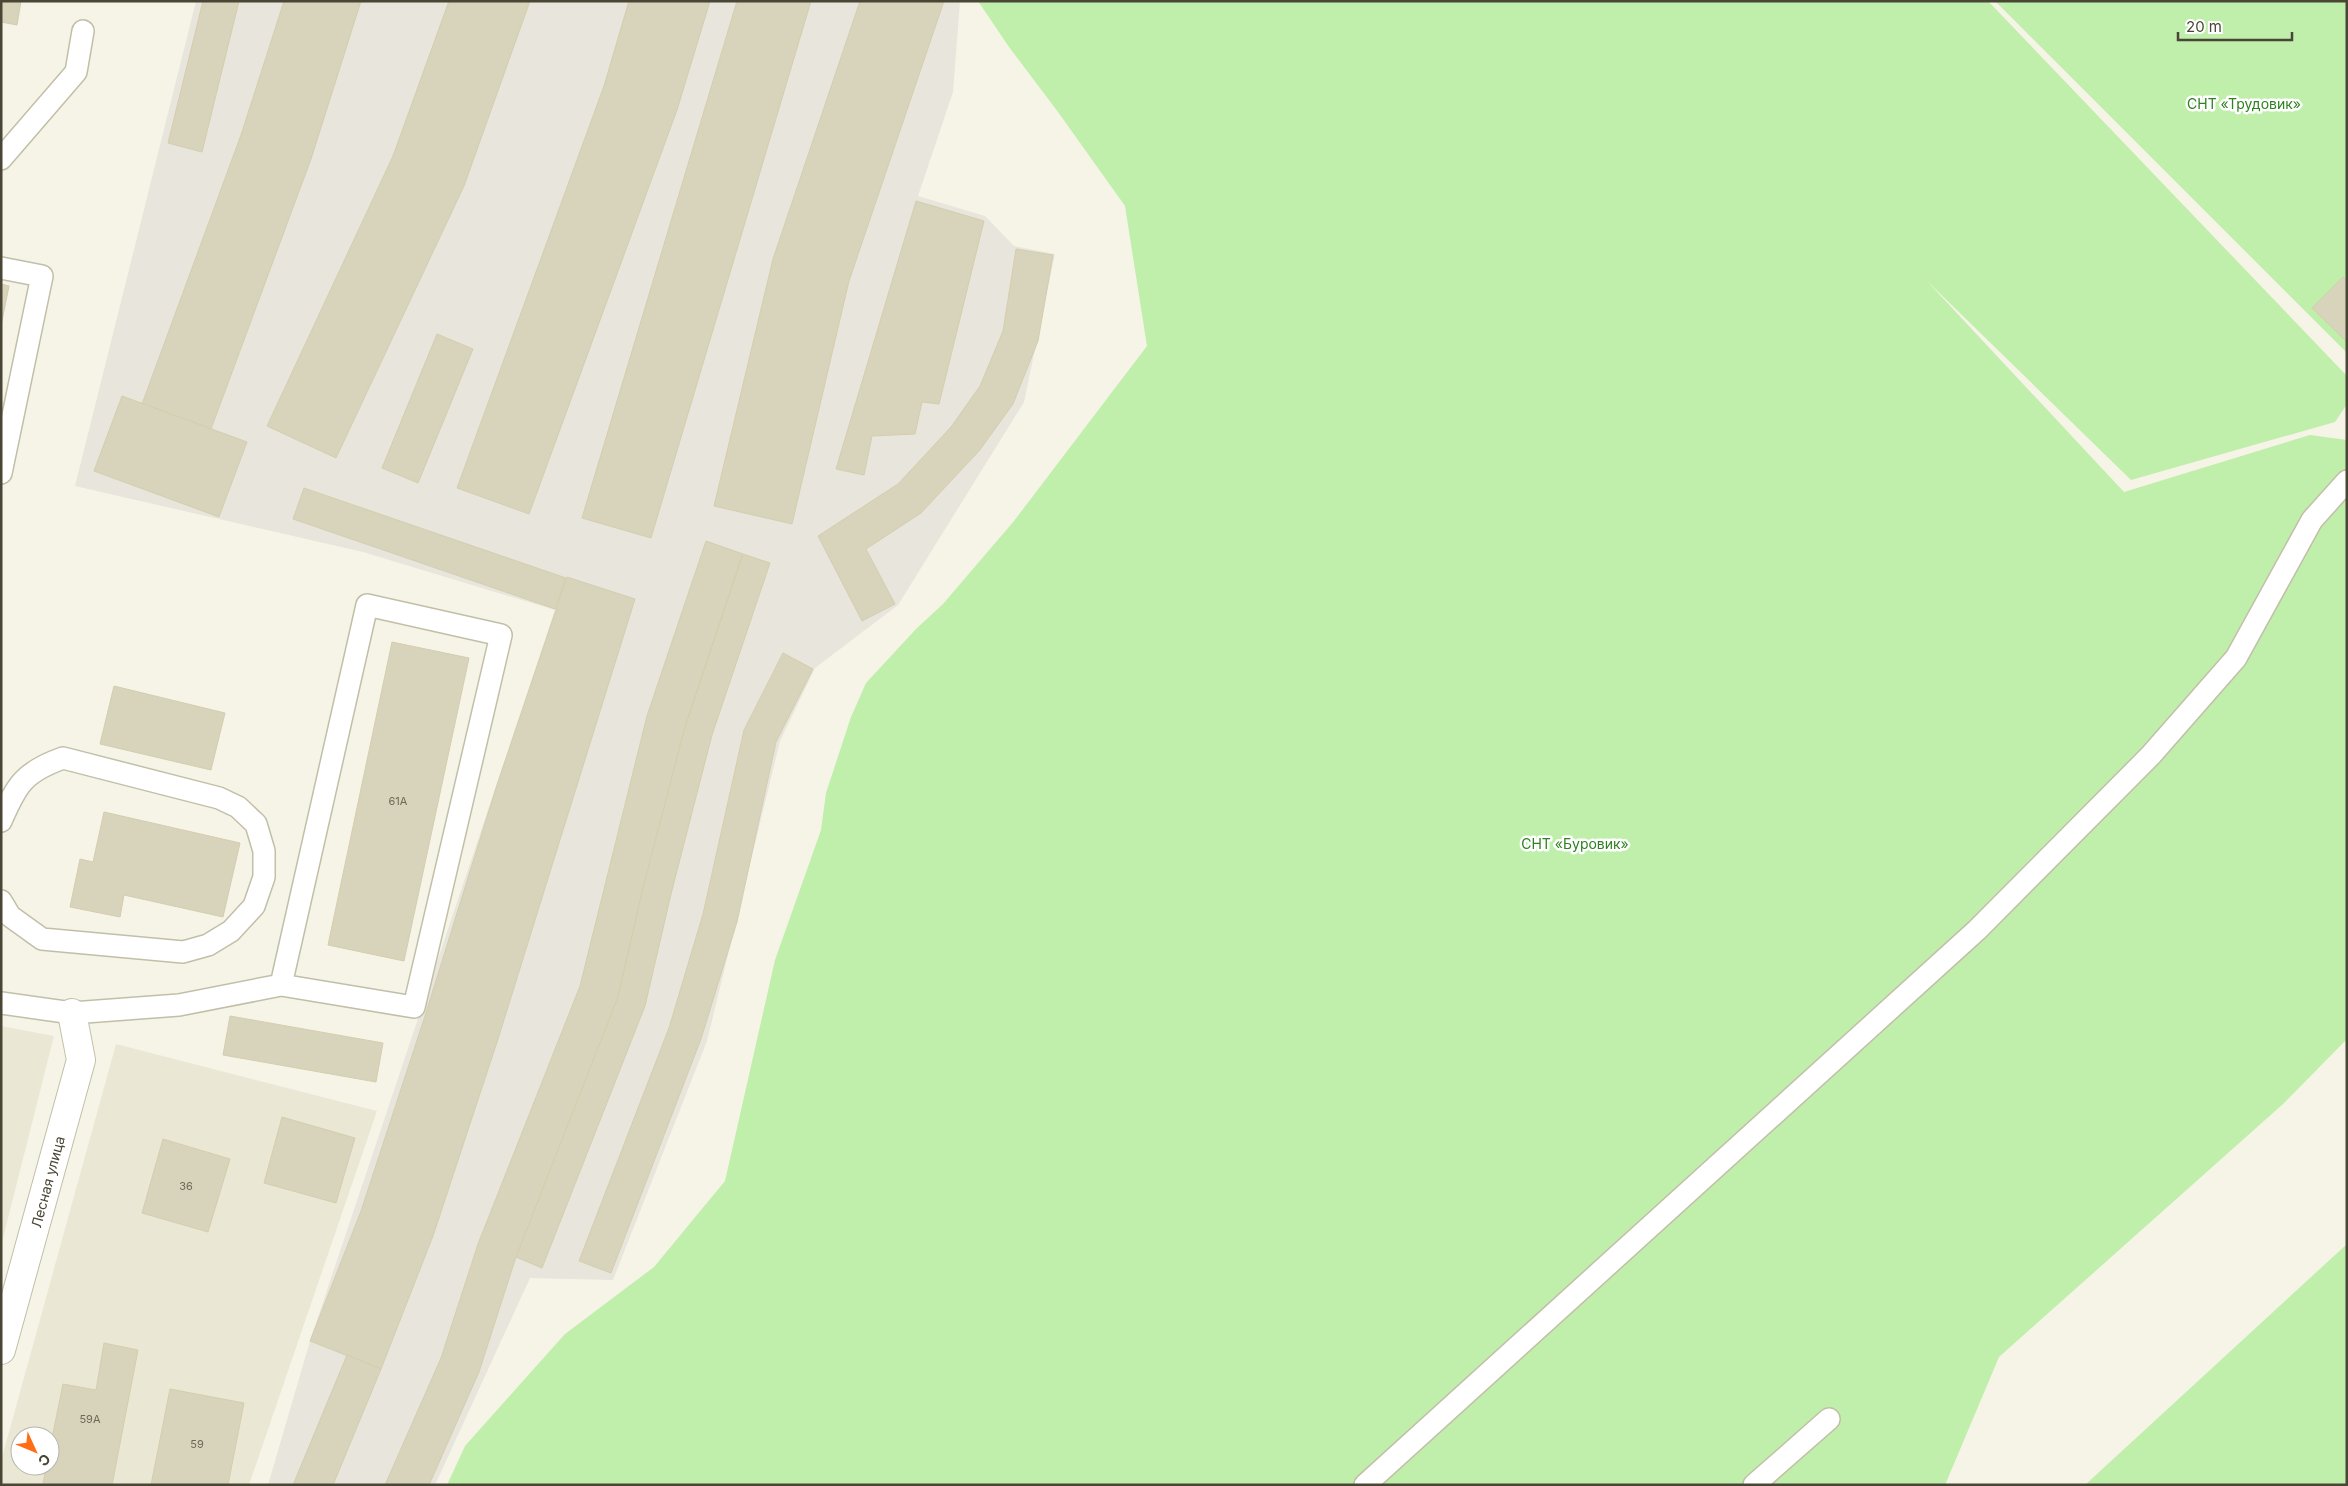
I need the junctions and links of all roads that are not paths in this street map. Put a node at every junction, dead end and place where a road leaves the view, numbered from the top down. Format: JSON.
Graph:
{"nodes":[{"id":1,"x":83,"y":31,"type":"dead end"},
{"id":2,"x":1,"y":159,"type":"edge"},
{"id":3,"x":1,"y":268,"type":"edge"},
{"id":4,"x":1,"y":473,"type":"edge"},
{"id":5,"x":2347,"y":481,"type":"edge"},
{"id":6,"x":1,"y":821,"type":"edge"},
{"id":7,"x":1,"y":901,"type":"edge"},
{"id":8,"x":281,"y":985,"type":"junction"},
{"id":9,"x":1,"y":1003,"type":"edge"},
{"id":10,"x":72,"y":1013,"type":"junction"},
{"id":11,"x":1,"y":1350,"type":"edge"},
{"id":12,"x":1829,"y":1419,"type":"dead end"},
{"id":13,"x":1365,"y":1485,"type":"edge"},
{"id":14,"x":1754,"y":1485,"type":"edge"}],
"edges":[{"from":1,"to":2,"type":"lane"},
{"from":3,"to":4,"type":"lane"},
{"from":5,"to":13,"type":"lane"},
{"from":6,"to":7,"type":"lane"},
{"from":8,"to":8,"type":"lane"},
{"from":8,"to":10,"type":"lane"},
{"from":9,"to":10,"type":"lane"},
{"from":10,"to":11,"type":"street","name":"Лесная улица"},
{"from":12,"to":14,"type":"lane"}]}
